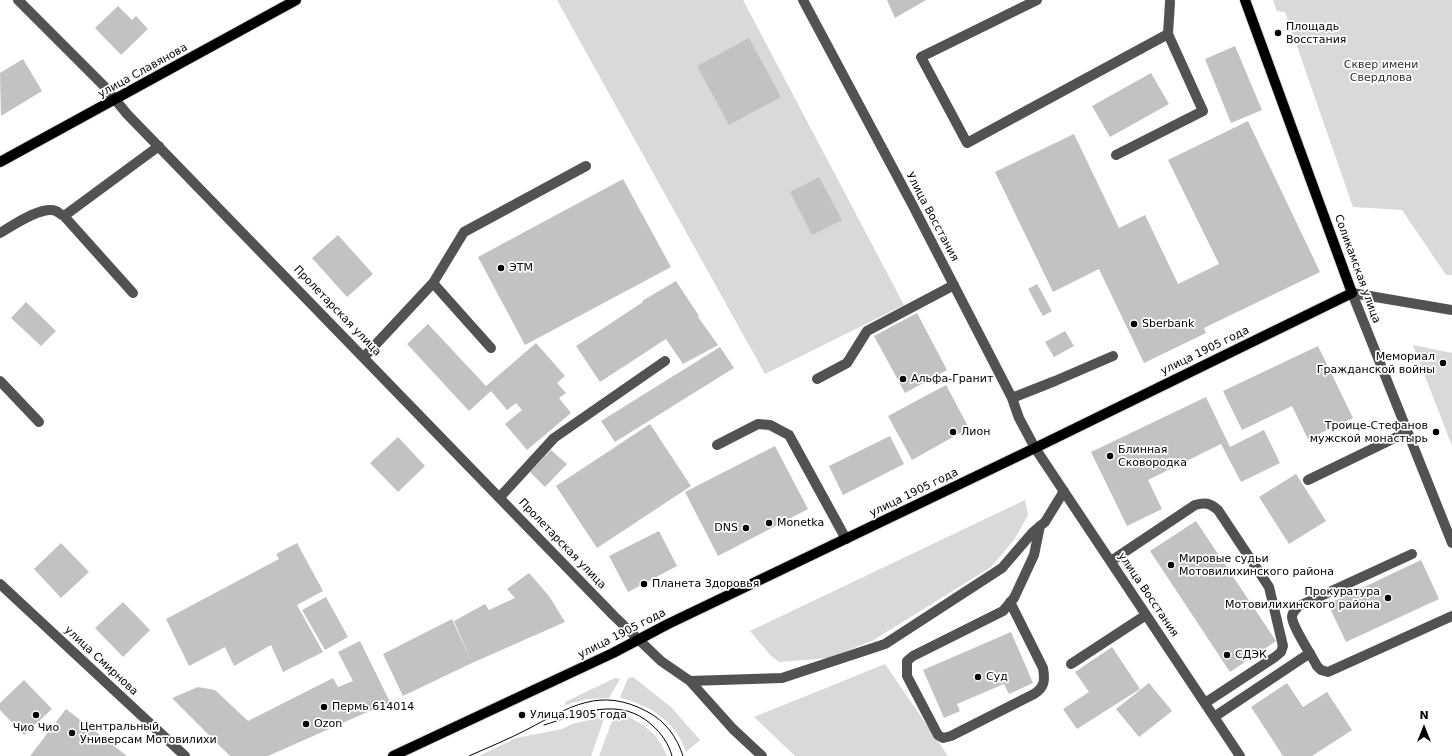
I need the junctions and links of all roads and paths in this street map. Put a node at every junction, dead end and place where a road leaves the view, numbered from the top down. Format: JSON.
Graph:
{"nodes":[{"id":1,"x":18,"y":0,"type":"edge"},
{"id":2,"x":296,"y":0,"type":"edge"},
{"id":3,"x":803,"y":0,"type":"edge"},
{"id":4,"x":1037,"y":0,"type":"edge"},
{"id":5,"x":1245,"y":0,"type":"edge"},
{"id":6,"x":1171,"y":1,"type":"edge"},
{"id":7,"x":1168,"y":34,"type":"junction"},
{"id":8,"x":115,"y":101,"type":"junction"},
{"id":9,"x":159,"y":146,"type":"junction"},
{"id":10,"x":1116,"y":155,"type":"dead end"},
{"id":11,"x":0,"y":162,"type":"edge"},
{"id":12,"x":586,"y":166,"type":"dead end"},
{"id":13,"x":64,"y":216,"type":"junction"},
{"id":14,"x":0,"y":233,"type":"edge"},
{"id":15,"x":432,"y":283,"type":"junction"},
{"id":16,"x":954,"y":285,"type":"junction"},
{"id":17,"x":133,"y":293,"type":"dead end"},
{"id":18,"x":1352,"y":293,"type":"junction"},
{"id":19,"x":1452,"y":310,"type":"edge"},
{"id":20,"x":491,"y":348,"type":"dead end"},
{"id":21,"x":1113,"y":356,"type":"dead end"},
{"id":22,"x":364,"y":357,"type":"junction"},
{"id":23,"x":665,"y":361,"type":"dead end"},
{"id":24,"x":817,"y":379,"type":"dead end"},
{"id":25,"x":0,"y":381,"type":"edge"},
{"id":26,"x":1012,"y":398,"type":"junction"},
{"id":27,"x":39,"y":422,"type":"dead end"},
{"id":28,"x":1407,"y":432,"type":"junction"},
{"id":29,"x":717,"y":445,"type":"dead end"},
{"id":30,"x":1035,"y":448,"type":"junction"},
{"id":31,"x":1308,"y":480,"type":"dead end"},
{"id":32,"x":1064,"y":491,"type":"junction"},
{"id":33,"x":500,"y":497,"type":"junction"},
{"id":34,"x":1040,"y":526,"type":"junction"},
{"id":35,"x":846,"y":538,"type":"junction"},
{"id":36,"x":1452,"y":543,"type":"edge"},
{"id":37,"x":1412,"y":554,"type":"dead end"},
{"id":38,"x":1111,"y":561,"type":"junction"},
{"id":39,"x":0,"y":584,"type":"edge"},
{"id":40,"x":1010,"y":602,"type":"junction"},
{"id":41,"x":1146,"y":615,"type":"junction"},
{"id":42,"x":1452,"y":616,"type":"edge"},
{"id":43,"x":639,"y":639,"type":"junction"},
{"id":44,"x":1310,"y":653,"type":"junction"},
{"id":45,"x":1071,"y":664,"type":"dead end"},
{"id":46,"x":690,"y":681,"type":"junction"},
{"id":47,"x":1205,"y":703,"type":"junction"},
{"id":48,"x":1214,"y":717,"type":"junction"},
{"id":49,"x":185,"y":756,"type":"edge"},
{"id":50,"x":394,"y":756,"type":"edge"},
{"id":51,"x":762,"y":756,"type":"edge"},
{"id":52,"x":1240,"y":756,"type":"edge"}],
"edges":[{"from":1,"to":8,"type":"street","name":"Пролетарская улица"},
{"from":2,"to":8,"type":"main road","name":"улица Славянова"},
{"from":3,"to":16,"type":"street","name":"Улица Восстания"},
{"from":4,"to":7,"type":"street"},
{"from":5,"to":18,"type":"main road","name":"Соликамская улица"},
{"from":6,"to":7,"type":"street"},
{"from":7,"to":10,"type":"street"},
{"from":8,"to":9,"type":"street","name":"Пролетарская улица"},
{"from":8,"to":11,"type":"main road","name":"улица Славянова"},
{"from":9,"to":13,"type":"street"},
{"from":9,"to":22,"type":"street","name":"Пролетарская улица"},
{"from":12,"to":15,"type":"street"},
{"from":13,"to":14,"type":"street"},
{"from":13,"to":17,"type":"street"},
{"from":15,"to":20,"type":"street"},
{"from":15,"to":22,"type":"street"},
{"from":16,"to":24,"type":"street"},
{"from":16,"to":26,"type":"street","name":"Улица Восстания"},
{"from":18,"to":19,"type":"street"},
{"from":18,"to":28,"type":"street","name":"Соликамская улица"},
{"from":18,"to":30,"type":"main road","name":"улица 1905 года"},
{"from":21,"to":26,"type":"street"},
{"from":22,"to":33,"type":"street","name":"Пролетарская улица"},
{"from":23,"to":33,"type":"street"},
{"from":25,"to":27,"type":"street"},
{"from":26,"to":30,"type":"street","name":"Улица Восстания"},
{"from":28,"to":31,"type":"street"},
{"from":28,"to":36,"type":"street","name":"Соликамская улица"},
{"from":29,"to":35,"type":"street"},
{"from":30,"to":32,"type":"street","name":"улица Восстания"},
{"from":30,"to":35,"type":"main road","name":"улица 1905 года"},
{"from":32,"to":34,"type":"street"},
{"from":32,"to":38,"type":"street","name":"улица Восстания"},
{"from":33,"to":43,"type":"street","name":"Пролетарская улица"},
{"from":34,"to":40,"type":"street"},
{"from":34,"to":46,"type":"street"},
{"from":35,"to":43,"type":"main road","name":"улица 1905 года"},
{"from":37,"to":44,"type":"street"},
{"from":38,"to":41,"type":"street","name":"улица Восстания"},
{"from":38,"to":47,"type":"street"},
{"from":39,"to":49,"type":"street","name":"улица Смирнова"},
{"from":40,"to":40,"type":"street"},
{"from":41,"to":45,"type":"street"},
{"from":41,"to":47,"type":"street","name":"улица Восстания"},
{"from":42,"to":44,"type":"street"},
{"from":43,"to":46,"type":"street","name":"Пролетарская улица"},
{"from":43,"to":50,"type":"main road","name":"улица 1905 года"},
{"from":44,"to":48,"type":"street"},
{"from":46,"to":51,"type":"street","name":"Пролетарская улица"},
{"from":47,"to":48,"type":"street","name":"улица Восстания"},
{"from":48,"to":52,"type":"street","name":"улица Восстания"}]}
